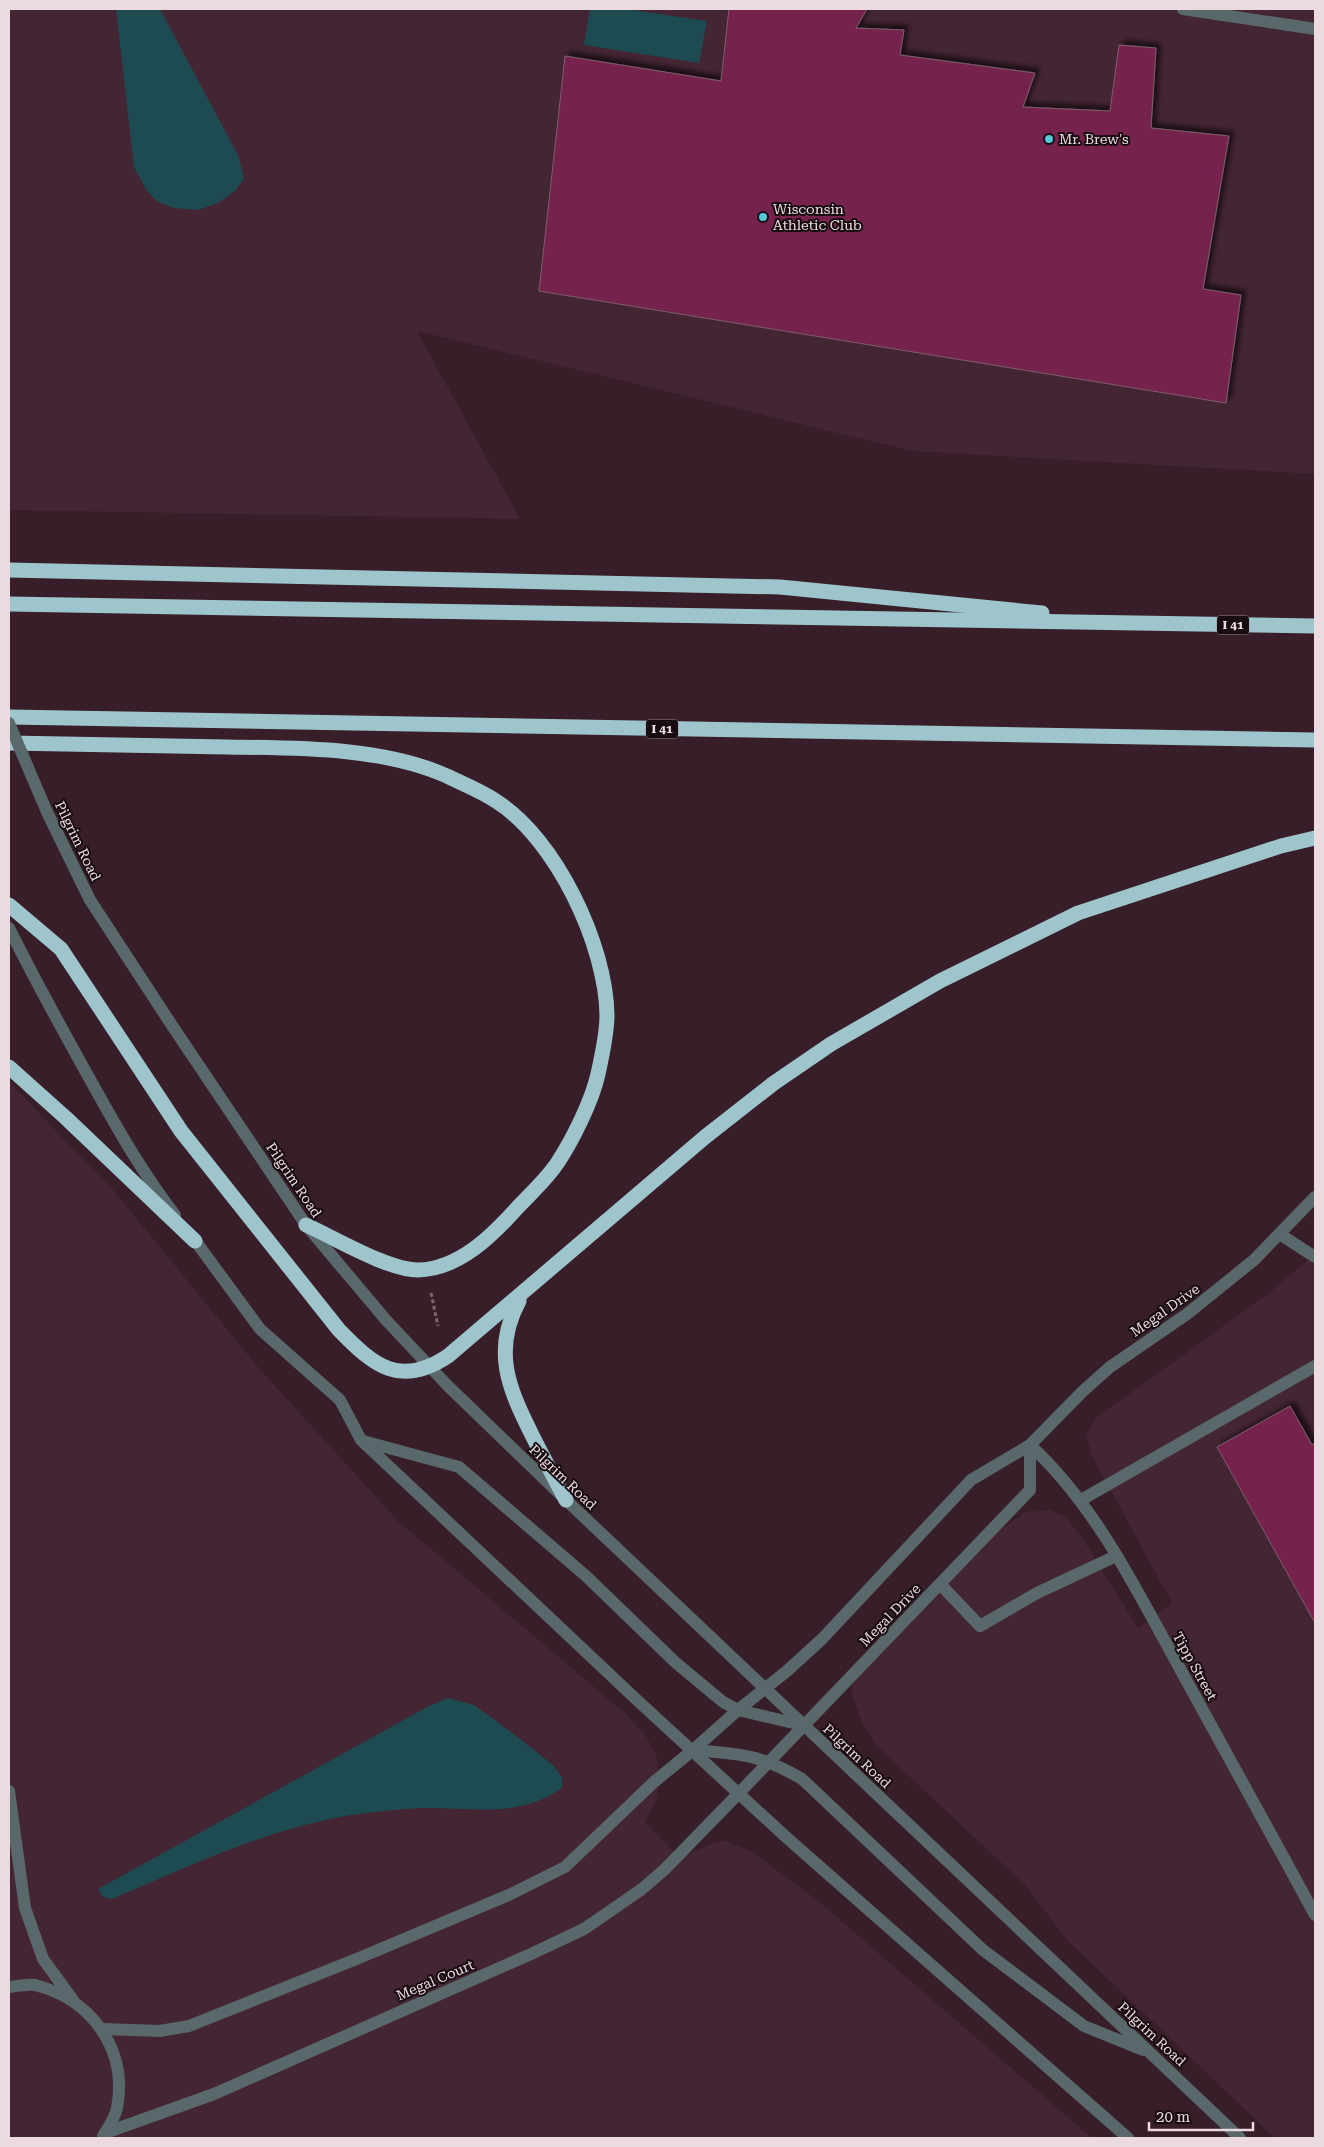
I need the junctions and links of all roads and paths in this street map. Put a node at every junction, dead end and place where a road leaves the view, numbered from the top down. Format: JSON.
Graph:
{"nodes":[{"id":1,"x":1183,"y":9,"type":"edge"},
{"id":2,"x":1315,"y":29,"type":"edge"},
{"id":3,"x":9,"y":570,"type":"edge"},
{"id":4,"x":9,"y":604,"type":"edge"},
{"id":5,"x":1151,"y":624,"type":"junction"},
{"id":6,"x":1315,"y":626,"type":"edge"},
{"id":7,"x":9,"y":717,"type":"edge"},
{"id":8,"x":9,"y":723,"type":"edge"},
{"id":9,"x":1315,"y":740,"type":"edge"},
{"id":10,"x":9,"y":743,"type":"edge"},
{"id":11,"x":1315,"y":838,"type":"edge"},
{"id":12,"x":9,"y":904,"type":"edge"},
{"id":13,"x":9,"y":928,"type":"edge"},
{"id":14,"x":9,"y":1067,"type":"edge"},
{"id":15,"x":1315,"y":1197,"type":"edge"},
{"id":16,"x":306,"y":1225,"type":"junction"},
{"id":17,"x":1281,"y":1235,"type":"junction"},
{"id":18,"x":195,"y":1240,"type":"junction"},
{"id":19,"x":1315,"y":1257,"type":"edge"},
{"id":20,"x":430,"y":1291,"type":"dead end"},
{"id":21,"x":523,"y":1293,"type":"junction"},
{"id":22,"x":438,"y":1326,"type":"dead end"},
{"id":23,"x":1315,"y":1366,"type":"edge"},
{"id":24,"x":430,"y":1367,"type":"junction"},
{"id":25,"x":361,"y":1440,"type":"junction"},
{"id":26,"x":1030,"y":1445,"type":"junction"},
{"id":27,"x":566,"y":1500,"type":"junction"},
{"id":28,"x":1081,"y":1500,"type":"junction"},
{"id":29,"x":1116,"y":1556,"type":"junction"},
{"id":30,"x":940,"y":1584,"type":"junction"},
{"id":31,"x":764,"y":1688,"type":"junction"},
{"id":32,"x":738,"y":1710,"type":"junction"},
{"id":33,"x":803,"y":1725,"type":"junction"},
{"id":34,"x":693,"y":1750,"type":"junction"},
{"id":35,"x":769,"y":1761,"type":"junction"},
{"id":36,"x":9,"y":1791,"type":"edge"},
{"id":37,"x":739,"y":1793,"type":"junction"},
{"id":38,"x":1315,"y":1915,"type":"edge"},
{"id":39,"x":9,"y":1987,"type":"edge"},
{"id":40,"x":73,"y":2000,"type":"junction"},
{"id":41,"x":103,"y":2029,"type":"junction"},
{"id":42,"x":1150,"y":2053,"type":"junction"},
{"id":43,"x":104,"y":2135,"type":"edge"},
{"id":44,"x":1128,"y":2138,"type":"edge"},
{"id":45,"x":1240,"y":2138,"type":"edge"}],
"edges":[{"from":1,"to":2,"type":"street"},
{"from":3,"to":5,"type":"highway"},
{"from":4,"to":5,"type":"highway","number":"I 41"},
{"from":5,"to":6,"type":"highway","number":"I 41"},
{"from":7,"to":9,"type":"highway","number":"I 41"},
{"from":8,"to":16,"type":"street","name":"Pilgrim Road","bridge":true},
{"from":10,"to":16,"type":"highway"},
{"from":11,"to":21,"type":"highway"},
{"from":12,"to":24,"type":"highway"},
{"from":13,"to":18,"type":"street"},
{"from":14,"to":18,"type":"highway"},
{"from":15,"to":17,"type":"street","name":"Megal Drive"},
{"from":16,"to":24,"type":"street","name":"Pilgrim Road"},
{"from":17,"to":19,"type":"street"},
{"from":17,"to":26,"type":"street","name":"Megal Drive"},
{"from":18,"to":25,"type":"street"},
{"from":20,"to":22,"type":"path"},
{"from":21,"to":24,"type":"highway"},
{"from":21,"to":27,"type":"highway"},
{"from":23,"to":28,"type":"street"},
{"from":24,"to":27,"type":"street","name":"Pilgrim Road"},
{"from":25,"to":32,"type":"street"},
{"from":25,"to":34,"type":"street"},
{"from":26,"to":28,"type":"street","name":"Tipp Street"},
{"from":26,"to":30,"type":"street","name":"Megal Drive"},
{"from":26,"to":31,"type":"street","name":"Megal Drive"},
{"from":27,"to":31,"type":"street","name":"Pilgrim Road"},
{"from":28,"to":29,"type":"street","name":"Tipp Street"},
{"from":29,"to":30,"type":"street"},
{"from":29,"to":38,"type":"street","name":"Tipp Street"},
{"from":30,"to":33,"type":"street","name":"Megal Drive"},
{"from":31,"to":32,"type":"street","name":"Megal Drive"},
{"from":31,"to":33,"type":"street","name":"Pilgrim Road"},
{"from":32,"to":33,"type":"street"},
{"from":32,"to":34,"type":"street","name":"Megal Drive"},
{"from":33,"to":35,"type":"street","name":"Megal Drive"},
{"from":33,"to":42,"type":"street","name":"Pilgrim Road"},
{"from":34,"to":35,"type":"street"},
{"from":34,"to":37,"type":"street"},
{"from":34,"to":41,"type":"street"},
{"from":35,"to":37,"type":"street","name":"Megal Drive"},
{"from":35,"to":42,"type":"street"},
{"from":36,"to":40,"type":"street"},
{"from":37,"to":43,"type":"street","name":"Megal Court"},
{"from":37,"to":44,"type":"street"},
{"from":39,"to":40,"type":"street"},
{"from":40,"to":41,"type":"street"},
{"from":41,"to":43,"type":"street"},
{"from":42,"to":45,"type":"street","name":"Pilgrim Road"}]}
